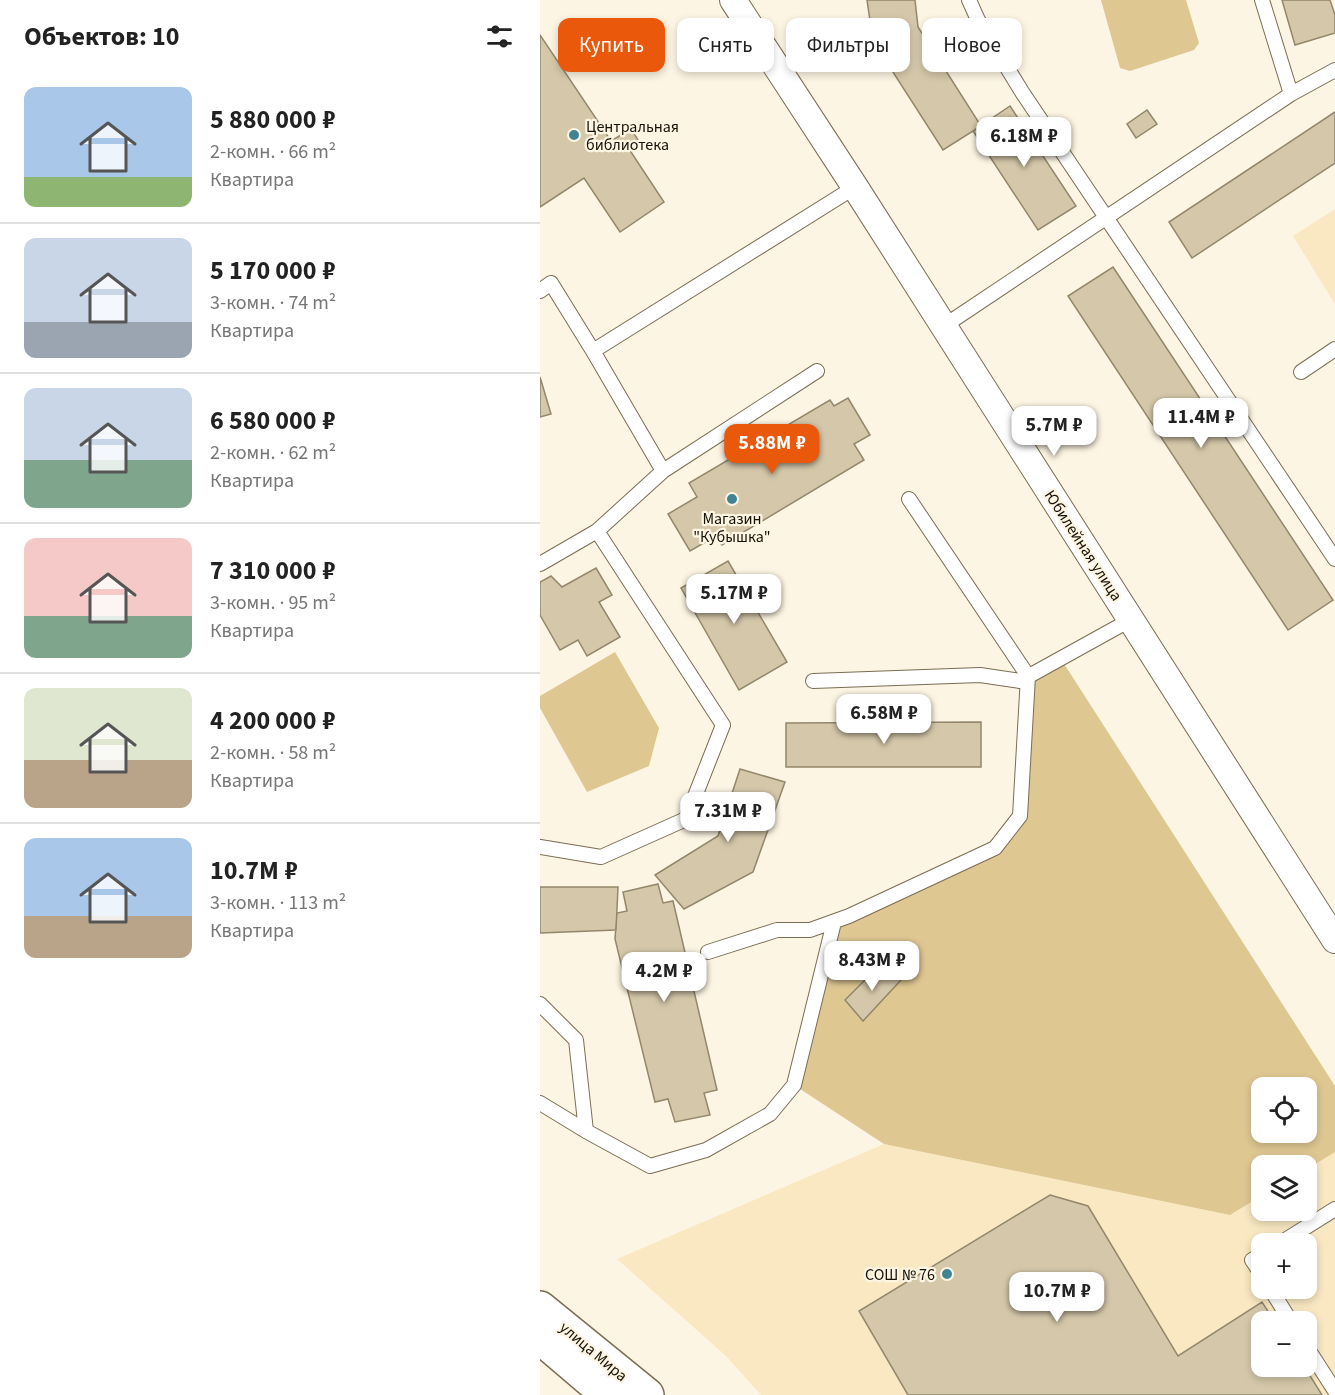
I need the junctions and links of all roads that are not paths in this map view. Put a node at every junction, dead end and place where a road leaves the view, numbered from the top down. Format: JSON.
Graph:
{"nodes":[{"id":1,"x":733,"y":0,"type":"edge"},
{"id":2,"x":969,"y":0,"type":"edge"},
{"id":3,"x":1262,"y":0,"type":"edge"},
{"id":4,"x":1335,"y":70,"type":"edge"},
{"id":5,"x":1291,"y":94,"type":"junction"},
{"id":6,"x":855,"y":187,"type":"junction"},
{"id":7,"x":1106,"y":218,"type":"junction"},
{"id":8,"x":540,"y":291,"type":"edge"},
{"id":9,"x":944,"y":326,"type":"junction"},
{"id":10,"x":1335,"y":349,"type":"edge"},
{"id":11,"x":593,"y":351,"type":"junction"},
{"id":12,"x":817,"y":371,"type":"dead end"},
{"id":13,"x":1301,"y":372,"type":"dead end"},
{"id":14,"x":663,"y":471,"type":"junction"},
{"id":15,"x":909,"y":499,"type":"dead end"},
{"id":16,"x":597,"y":531,"type":"junction"},
{"id":17,"x":1335,"y":559,"type":"edge"},
{"id":18,"x":540,"y":564,"type":"edge"},
{"id":19,"x":1132,"y":619,"type":"junction"},
{"id":20,"x":1028,"y":676,"type":"junction"},
{"id":21,"x":813,"y":681,"type":"dead end"},
{"id":22,"x":540,"y":847,"type":"edge"},
{"id":23,"x":834,"y":922,"type":"junction"},
{"id":24,"x":1335,"y":939,"type":"edge"},
{"id":25,"x":708,"y":951,"type":"dead end"},
{"id":26,"x":540,"y":1004,"type":"edge"},
{"id":27,"x":540,"y":1103,"type":"edge"},
{"id":28,"x":586,"y":1131,"type":"junction"},
{"id":29,"x":1335,"y":1209,"type":"edge"},
{"id":30,"x":1297,"y":1233,"type":"edge"},
{"id":31,"x":540,"y":1308,"type":"edge"},
{"id":32,"x":540,"y":1337,"type":"edge"},
{"id":33,"x":1317,"y":1363,"type":"edge"},
{"id":34,"x":1335,"y":1391,"type":"edge"},
{"id":35,"x":608,"y":1395,"type":"edge"},
{"id":36,"x":646,"y":1395,"type":"edge"}],
"edges":[{"from":1,"to":6,"type":"street","name":"Юбилейная улица"},
{"from":2,"to":7,"type":"lane"},
{"from":3,"to":5,"type":"lane"},
{"from":4,"to":5,"type":"lane"},
{"from":5,"to":7,"type":"lane"},
{"from":6,"to":9,"type":"street","name":"Юбилейная улица"},
{"from":6,"to":11,"type":"lane"},
{"from":7,"to":9,"type":"lane"},
{"from":7,"to":17,"type":"lane"},
{"from":8,"to":11,"type":"lane"},
{"from":9,"to":19,"type":"street","name":"Юбилейная улица"},
{"from":10,"to":13,"type":"lane"},
{"from":11,"to":14,"type":"lane"},
{"from":12,"to":14,"type":"lane"},
{"from":14,"to":16,"type":"lane"},
{"from":15,"to":20,"type":"lane"},
{"from":16,"to":18,"type":"lane"},
{"from":16,"to":22,"type":"lane"},
{"from":19,"to":20,"type":"lane"},
{"from":19,"to":24,"type":"street","name":"Юбилейная улица"},
{"from":20,"to":21,"type":"lane"},
{"from":20,"to":23,"type":"lane"},
{"from":23,"to":25,"type":"lane"},
{"from":23,"to":28,"type":"lane"},
{"from":26,"to":28,"type":"lane"},
{"from":27,"to":28,"type":"lane"},
{"from":29,"to":30,"type":"lane"},
{"from":31,"to":36,"type":"street","name":"улица Мира"},
{"from":32,"to":35,"type":"street","name":"улица Мира"},
{"from":33,"to":34,"type":"lane"}]}
